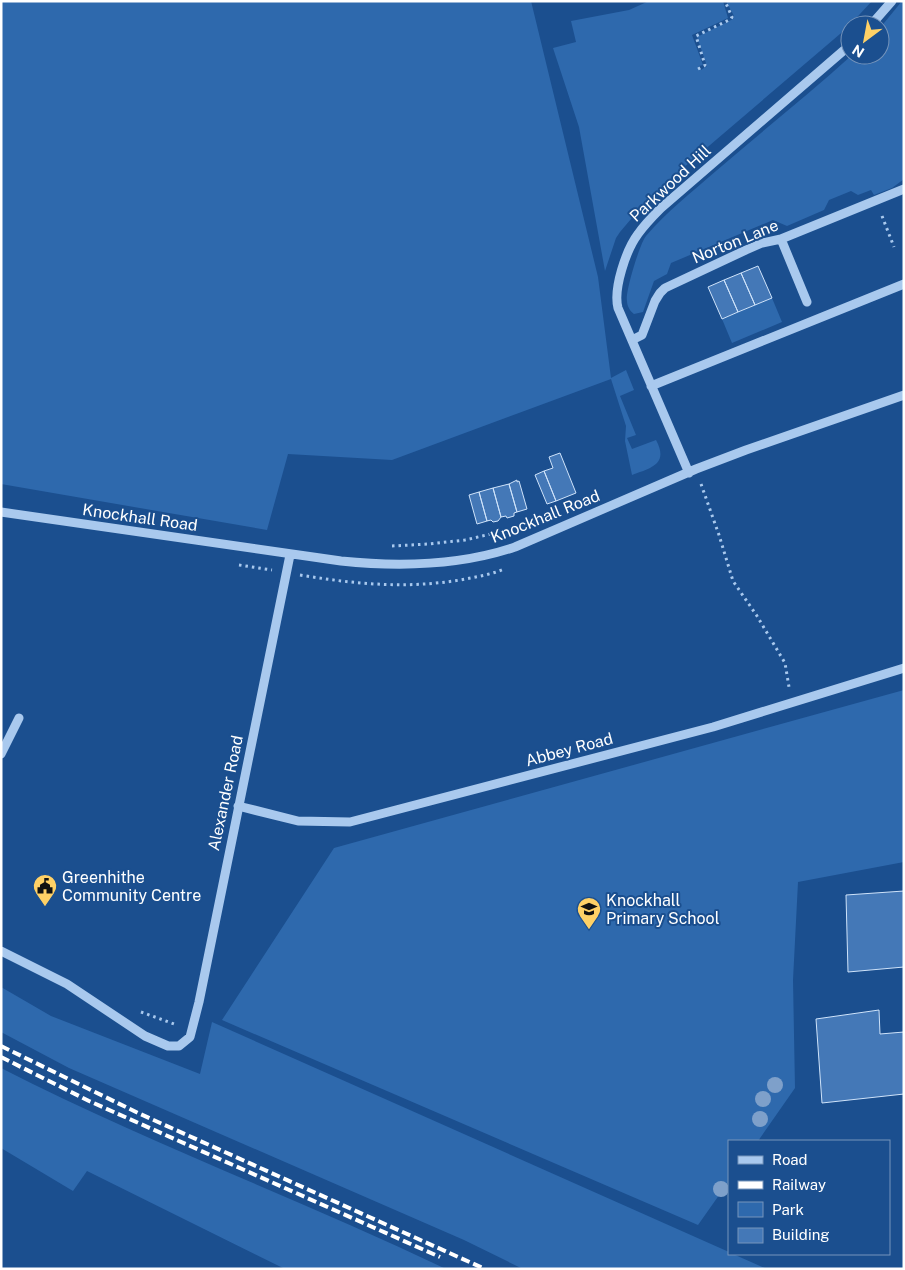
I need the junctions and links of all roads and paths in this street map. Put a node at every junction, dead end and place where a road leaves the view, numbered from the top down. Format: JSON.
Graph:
{"nodes":[{"id":1,"x":725,"y":1,"type":"edge"},
{"id":2,"x":892,"y":1,"type":"edge"},
{"id":3,"x":880,"y":15,"type":"edge"},
{"id":4,"x":840,"y":54,"type":"edge"},
{"id":5,"x":698,"y":69,"type":"dead end"},
{"id":6,"x":904,"y":189,"type":"edge"},
{"id":7,"x":880,"y":211,"type":"dead end"},
{"id":8,"x":780,"y":239,"type":"junction"},
{"id":9,"x":894,"y":247,"type":"dead end"},
{"id":10,"x":904,"y":284,"type":"edge"},
{"id":11,"x":807,"y":302,"type":"dead end"},
{"id":12,"x":632,"y":340,"type":"junction"},
{"id":13,"x":651,"y":386,"type":"junction"},
{"id":14,"x":904,"y":395,"type":"edge"},
{"id":15,"x":692,"y":471,"type":"junction"},
{"id":16,"x":708,"y":482,"type":"dead end"},
{"id":17,"x":702,"y":485,"type":"junction"},
{"id":18,"x":693,"y":489,"type":"dead end"},
{"id":19,"x":1,"y":512,"type":"edge"},
{"id":20,"x":517,"y":527,"type":"dead end"},
{"id":21,"x":389,"y":546,"type":"dead end"},
{"id":22,"x":290,"y":555,"type":"junction"},
{"id":23,"x":234,"y":564,"type":"dead end"},
{"id":24,"x":509,"y":568,"type":"dead end"},
{"id":25,"x":286,"y":573,"type":"junction"},
{"id":26,"x":904,"y":668,"type":"edge"},
{"id":27,"x":792,"y":702,"type":"junction"},
{"id":28,"x":19,"y":718,"type":"dead end"},
{"id":29,"x":1,"y":754,"type":"edge"},
{"id":30,"x":238,"y":806,"type":"junction"},
{"id":31,"x":1,"y":951,"type":"edge"},
{"id":32,"x":135,"y":1010,"type":"dead end"},
{"id":33,"x":180,"y":1016,"type":"dead end"}],
"edges":[{"from":1,"to":5,"type":"path"},
{"from":2,"to":3,"type":"street"},
{"from":4,"to":12,"type":"street","name":"Parkwood Hill"},
{"from":6,"to":8,"type":"street","name":"Norton Lane"},
{"from":7,"to":9,"type":"path"},
{"from":8,"to":11,"type":"street"},
{"from":8,"to":12,"type":"street","name":"Norton Lane"},
{"from":10,"to":13,"type":"street"},
{"from":12,"to":13,"type":"street","name":"Parkwood Hill"},
{"from":13,"to":15,"type":"street","name":"Parkwood Hill"},
{"from":14,"to":15,"type":"street","name":"Knockhall Road"},
{"from":15,"to":17,"type":"path"},
{"from":15,"to":22,"type":"street","name":"Knockhall Road"},
{"from":16,"to":17,"type":"path"},
{"from":17,"to":18,"type":"path"},
{"from":17,"to":27,"type":"path"},
{"from":19,"to":22,"type":"street","name":"Knockhall Road"},
{"from":20,"to":21,"type":"path"},
{"from":22,"to":25,"type":"street","name":"Alexander Road"},
{"from":23,"to":25,"type":"path"},
{"from":24,"to":25,"type":"path"},
{"from":25,"to":30,"type":"street","name":"Alexander Road"},
{"from":26,"to":27,"type":"street","name":"Abbey Road"},
{"from":27,"to":30,"type":"street","name":"Abbey Road"},
{"from":28,"to":29,"type":"street"},
{"from":30,"to":31,"type":"street","name":"Alexander Road"},
{"from":32,"to":33,"type":"path"}]}
